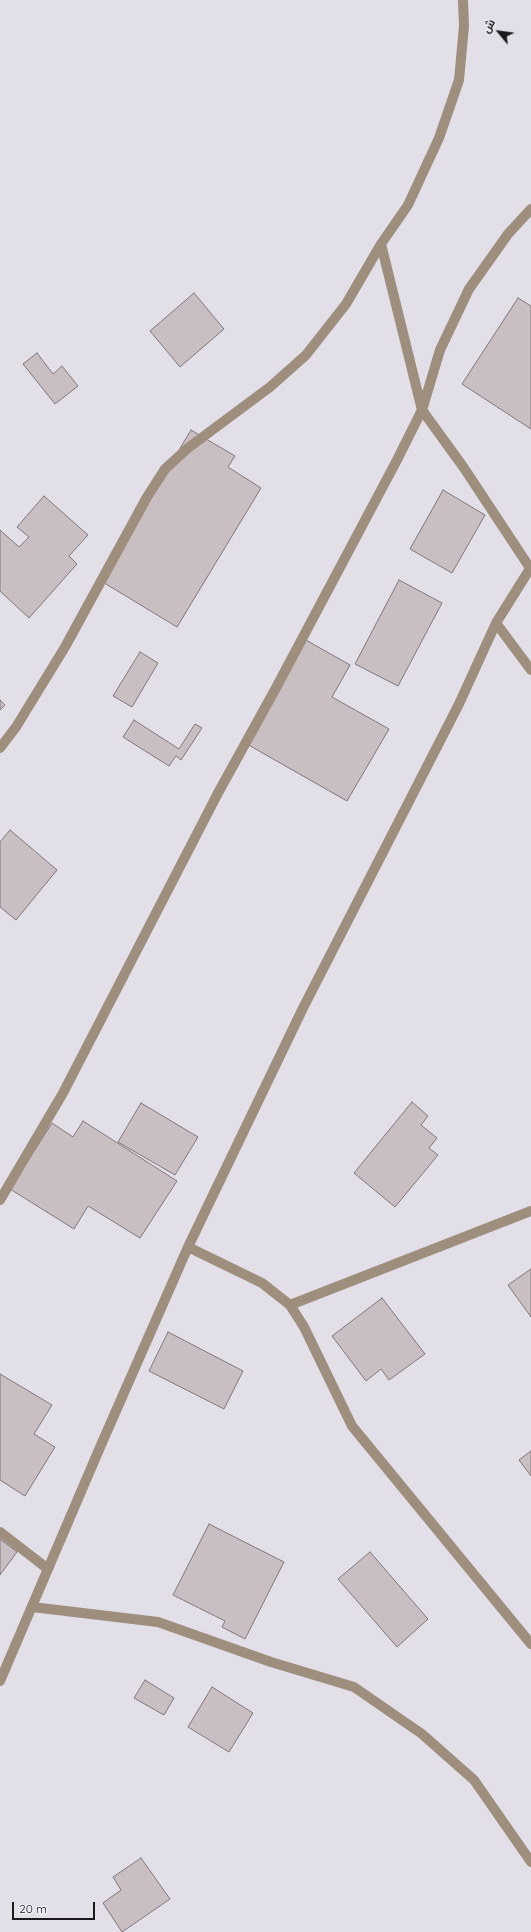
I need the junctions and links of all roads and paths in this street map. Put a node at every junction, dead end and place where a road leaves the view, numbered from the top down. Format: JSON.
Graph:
{"nodes":[{"id":1,"x":464,"y":0,"type":"edge"},
{"id":2,"x":531,"y":210,"type":"edge"},
{"id":3,"x":381,"y":244,"type":"junction"},
{"id":4,"x":422,"y":410,"type":"junction"},
{"id":5,"x":531,"y":567,"type":"edge"},
{"id":6,"x":496,"y":623,"type":"junction"},
{"id":7,"x":531,"y":670,"type":"edge"},
{"id":8,"x":0,"y":748,"type":"edge"},
{"id":9,"x":0,"y":1200,"type":"edge"},
{"id":10,"x":531,"y":1211,"type":"edge"},
{"id":11,"x":188,"y":1247,"type":"junction"},
{"id":12,"x":290,"y":1305,"type":"junction"},
{"id":13,"x":0,"y":1532,"type":"edge"},
{"id":14,"x":48,"y":1569,"type":"junction"},
{"id":15,"x":32,"y":1607,"type":"junction"},
{"id":16,"x":531,"y":1644,"type":"edge"},
{"id":17,"x":0,"y":1681,"type":"edge"},
{"id":18,"x":531,"y":1862,"type":"edge"}],
"edges":[{"from":1,"to":3,"type":"street"},
{"from":2,"to":4,"type":"street"},
{"from":3,"to":4,"type":"street"},
{"from":3,"to":8,"type":"street"},
{"from":4,"to":5,"type":"street"},
{"from":4,"to":9,"type":"street"},
{"from":5,"to":6,"type":"street"},
{"from":6,"to":7,"type":"street"},
{"from":6,"to":11,"type":"street"},
{"from":10,"to":12,"type":"street"},
{"from":11,"to":12,"type":"street"},
{"from":11,"to":14,"type":"street"},
{"from":12,"to":16,"type":"street"},
{"from":13,"to":14,"type":"street"},
{"from":14,"to":15,"type":"street"},
{"from":15,"to":17,"type":"street"},
{"from":15,"to":18,"type":"street"}]}
